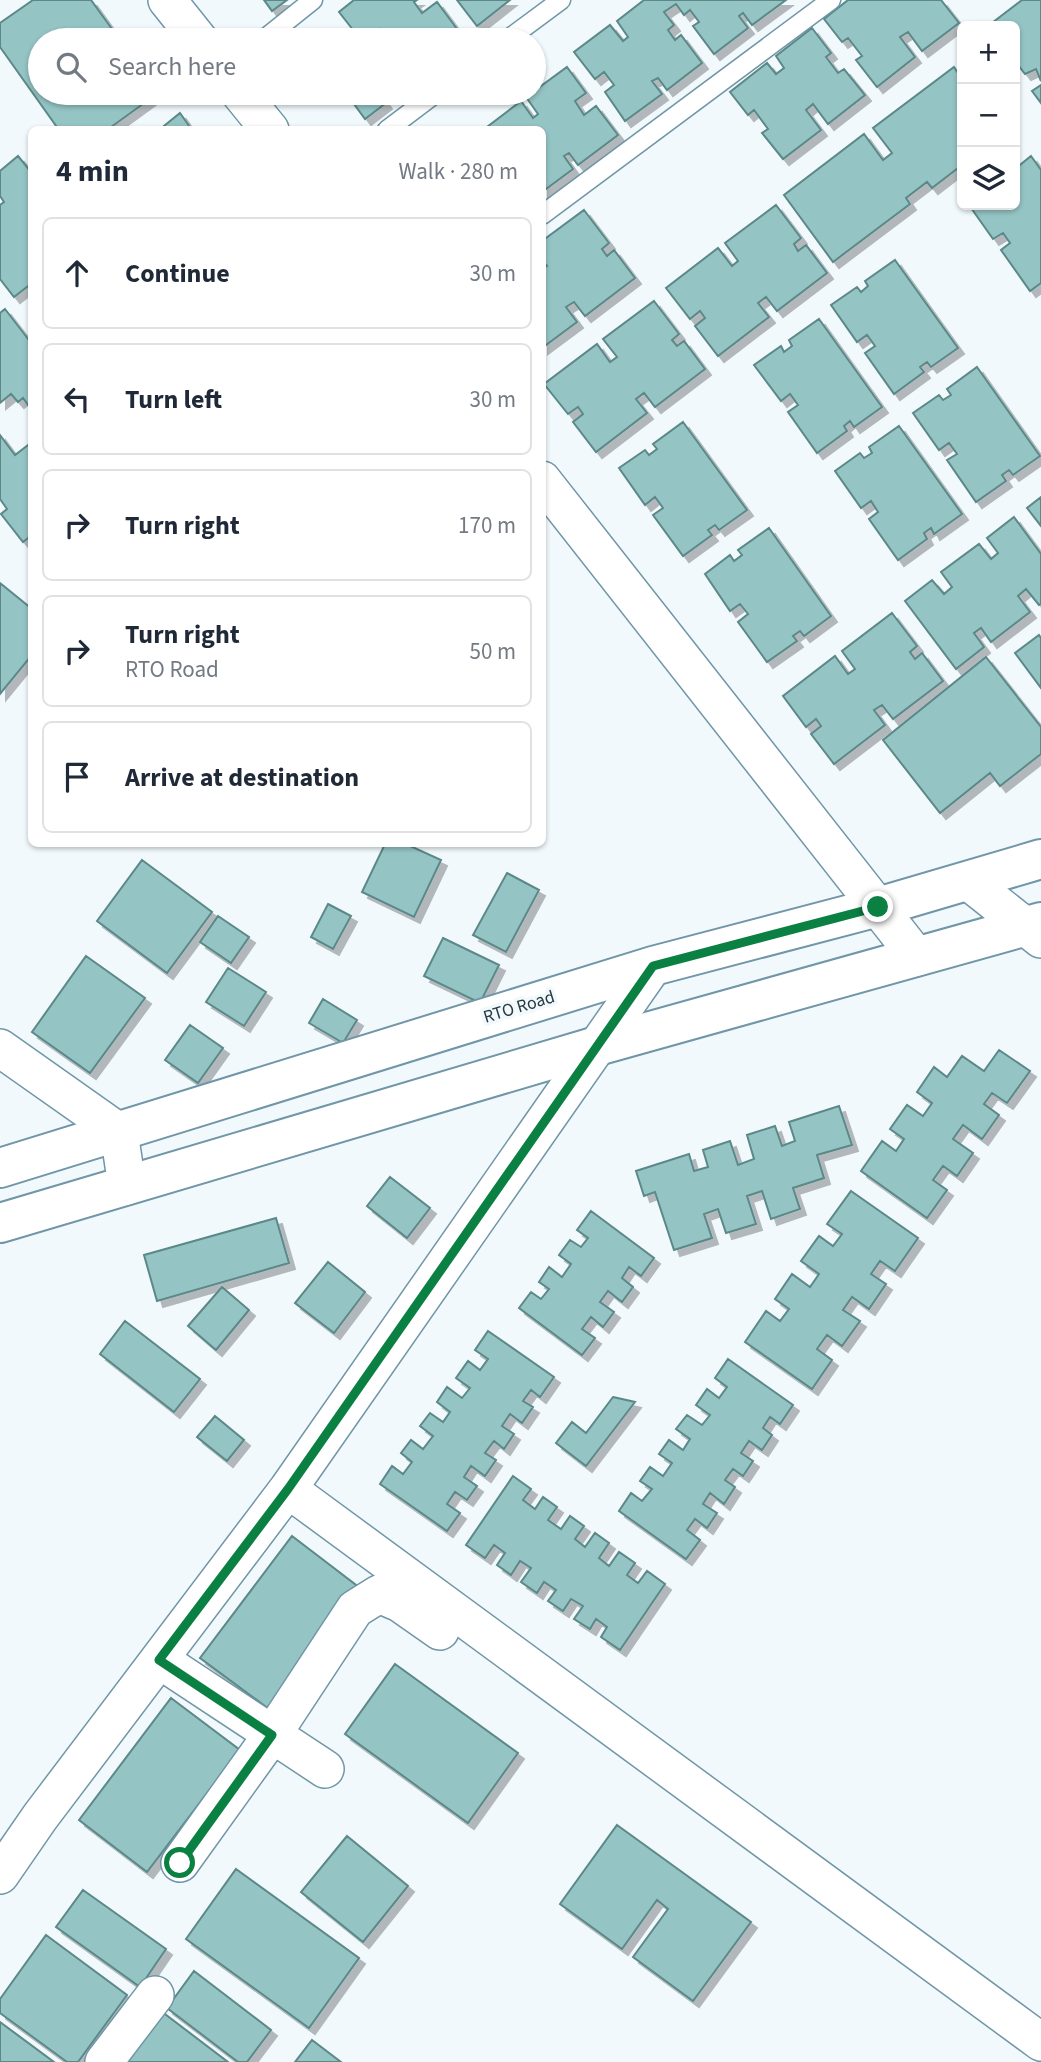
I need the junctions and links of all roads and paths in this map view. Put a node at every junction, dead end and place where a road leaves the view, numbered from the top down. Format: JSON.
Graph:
{"nodes":[{"id":1,"x":167,"y":0,"type":"edge"},
{"id":2,"x":313,"y":0,"type":"edge"},
{"id":3,"x":561,"y":0,"type":"edge"},
{"id":4,"x":831,"y":0,"type":"edge"},
{"id":5,"x":189,"y":28,"type":"edge"},
{"id":6,"x":278,"y":28,"type":"edge"},
{"id":7,"x":523,"y":28,"type":"edge"},
{"id":8,"x":250,"y":105,"type":"edge"},
{"id":9,"x":420,"y":105,"type":"edge"},
{"id":10,"x":267,"y":126,"type":"edge"},
{"id":11,"x":392,"y":126,"type":"edge"},
{"id":12,"x":546,"y":212,"type":"edge"},
{"id":13,"x":546,"y":485,"type":"edge"},
{"id":14,"x":1041,"y":859,"type":"edge"},
{"id":15,"x":968,"y":881,"type":"junction"},
{"id":16,"x":878,"y":907,"type":"junction"},
{"id":17,"x":1036,"y":929,"type":"edge"},
{"id":18,"x":917,"y":957,"type":"junction"},
{"id":19,"x":653,"y":966,"type":"junction"},
{"id":20,"x":597,"y":1046,"type":"junction"},
{"id":21,"x":0,"y":1048,"type":"edge"},
{"id":22,"x":119,"y":1132,"type":"junction"},
{"id":23,"x":0,"y":1168,"type":"edge"},
{"id":24,"x":127,"y":1186,"type":"junction"},
{"id":25,"x":0,"y":1223,"type":"edge"},
{"id":26,"x":288,"y":1489,"type":"junction"},
{"id":27,"x":159,"y":1660,"type":"junction"},
{"id":28,"x":497,"y":1670,"type":"dead end"},
{"id":29,"x":272,"y":1735,"type":"junction"},
{"id":30,"x":325,"y":1769,"type":"dead end"},
{"id":31,"x":180,"y":1863,"type":"dead end"},
{"id":32,"x":0,"y":1874,"type":"edge"},
{"id":33,"x":155,"y":1995,"type":"dead end"},
{"id":34,"x":1041,"y":2042,"type":"edge"},
{"id":35,"x":104,"y":2062,"type":"edge"}],
"edges":[{"from":1,"to":5,"type":"street"},
{"from":2,"to":6,"type":"lane"},
{"from":3,"to":7,"type":"lane"},
{"from":4,"to":12,"type":"lane"},
{"from":8,"to":10,"type":"street"},
{"from":9,"to":11,"type":"lane"},
{"from":13,"to":16,"type":"street"},
{"from":14,"to":15,"type":"street","name":"RTO Road"},
{"from":15,"to":16,"type":"street","name":"RTO Road"},
{"from":15,"to":17,"type":"street"},
{"from":16,"to":18,"type":"street"},
{"from":16,"to":19,"type":"street","name":"RTO Road"},
{"from":17,"to":18,"type":"street"},
{"from":18,"to":20,"type":"street"},
{"from":19,"to":20,"type":"street"},
{"from":19,"to":22,"type":"street","name":"RTO Road"},
{"from":20,"to":24,"type":"street"},
{"from":20,"to":26,"type":"street"},
{"from":21,"to":22,"type":"street"},
{"from":22,"to":23,"type":"street","name":"RTO Road"},
{"from":22,"to":24,"type":"street"},
{"from":24,"to":25,"type":"street"},
{"from":26,"to":27,"type":"street"},
{"from":26,"to":34,"type":"street"},
{"from":27,"to":29,"type":"street"},
{"from":27,"to":32,"type":"street"},
{"from":28,"to":29,"type":"street"},
{"from":29,"to":30,"type":"street"},
{"from":29,"to":31,"type":"street"},
{"from":33,"to":35,"type":"street"}]}
